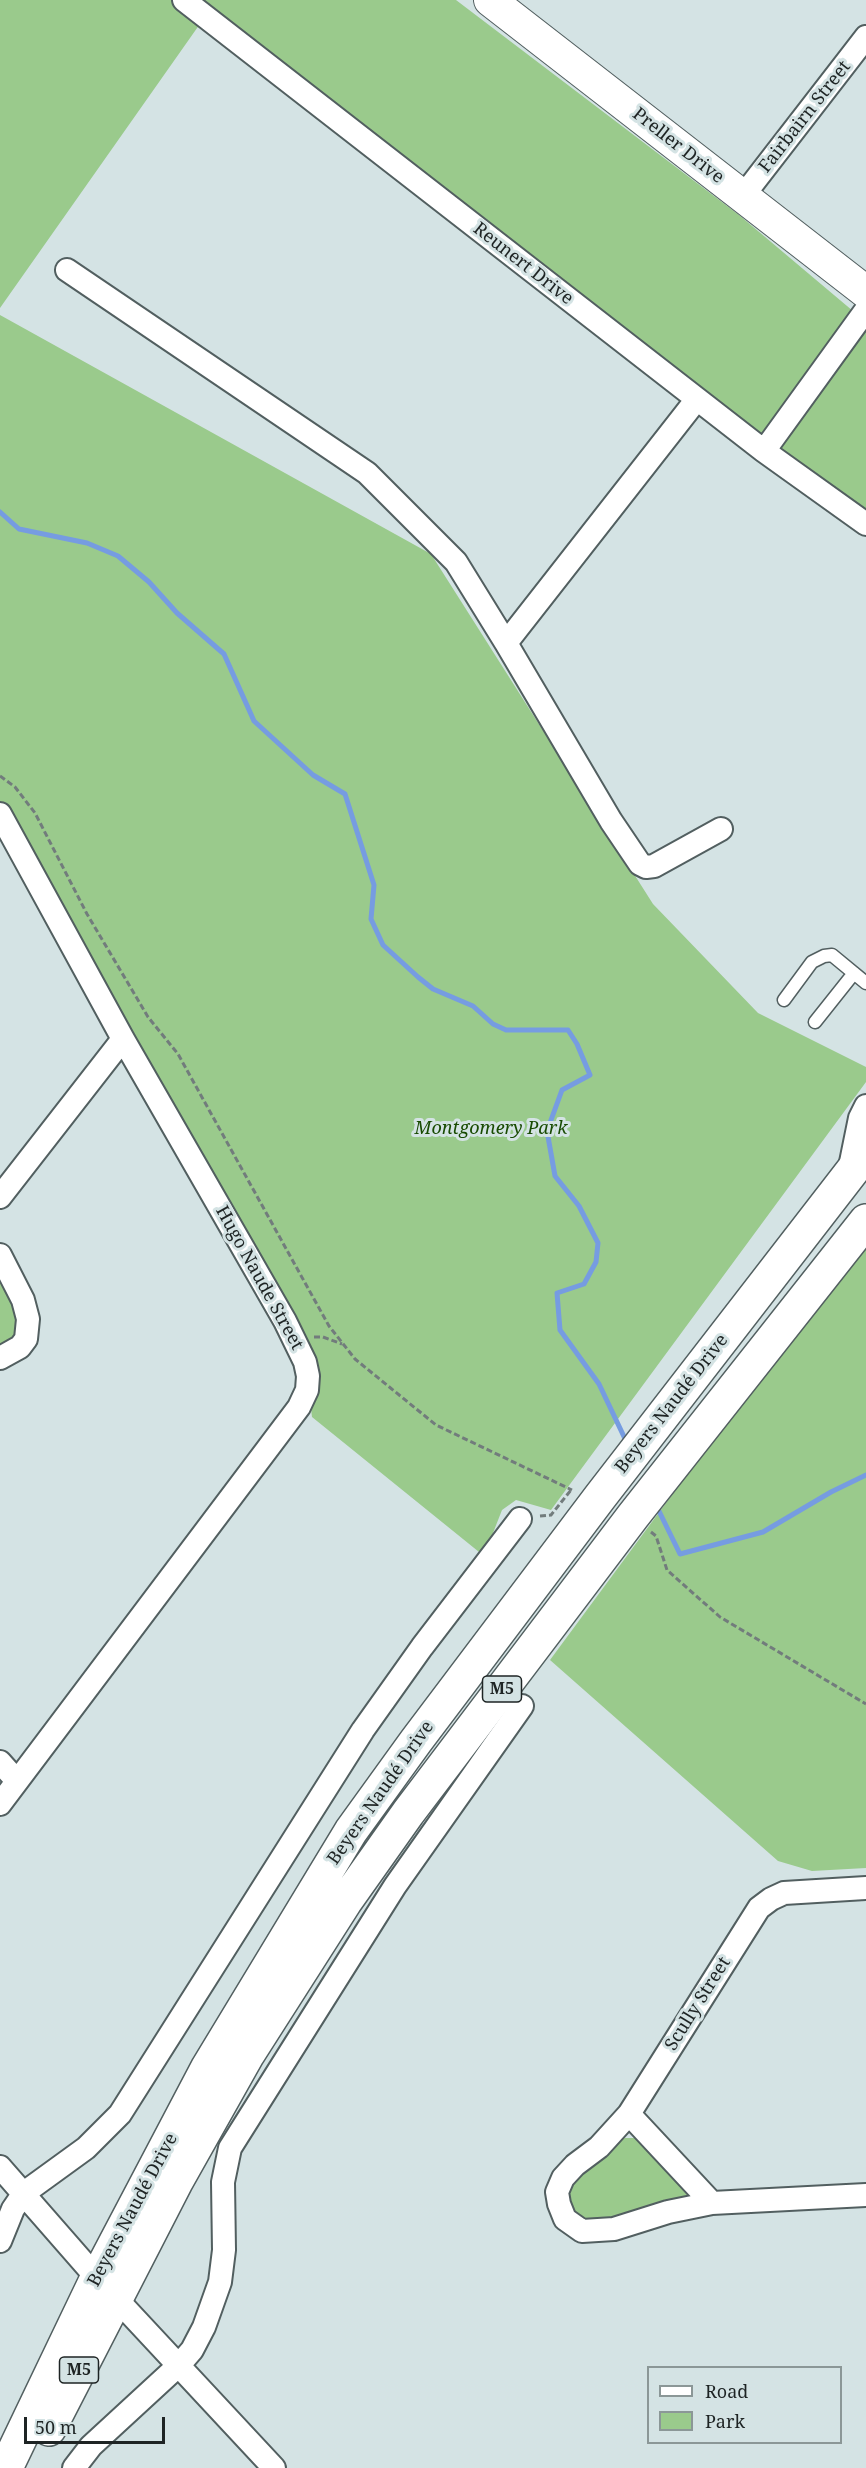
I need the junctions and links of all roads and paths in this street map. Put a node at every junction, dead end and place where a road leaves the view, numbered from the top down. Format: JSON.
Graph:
{"nodes":[{"id":1,"x":184,"y":0,"type":"edge"},
{"id":2,"x":490,"y":0,"type":"edge"},
{"id":3,"x":866,"y":37,"type":"edge"},
{"id":4,"x":743,"y":196,"type":"junction"},
{"id":5,"x":67,"y":270,"type":"dead end"},
{"id":6,"x":866,"y":292,"type":"edge"},
{"id":7,"x":866,"y":310,"type":"edge"},
{"id":8,"x":697,"y":399,"type":"junction"},
{"id":9,"x":764,"y":451,"type":"junction"},
{"id":10,"x":866,"y":524,"type":"edge"},
{"id":11,"x":506,"y":643,"type":"junction"},
{"id":12,"x":0,"y":776,"type":"edge"},
{"id":13,"x":0,"y":814,"type":"edge"},
{"id":14,"x":721,"y":830,"type":"dead end"},
{"id":15,"x":854,"y":973,"type":"junction"},
{"id":16,"x":866,"y":983,"type":"edge"},
{"id":17,"x":784,"y":1000,"type":"dead end"},
{"id":18,"x":814,"y":1022,"type":"dead end"},
{"id":19,"x":123,"y":1039,"type":"junction"},
{"id":20,"x":866,"y":1106,"type":"edge"},
{"id":21,"x":857,"y":1165,"type":"edge"},
{"id":22,"x":0,"y":1197,"type":"edge"},
{"id":23,"x":866,"y":1221,"type":"edge"},
{"id":24,"x":0,"y":1255,"type":"edge"},
{"id":25,"x":294,"y":1338,"type":"junction"},
{"id":26,"x":344,"y":1345,"type":"junction"},
{"id":27,"x":0,"y":1358,"type":"edge"},
{"id":28,"x":585,"y":1493,"type":"junction"},
{"id":29,"x":633,"y":1516,"type":"junction"},
{"id":30,"x":520,"y":1519,"type":"joint"},
{"id":31,"x":866,"y":1704,"type":"edge"},
{"id":32,"x":522,"y":1706,"type":"dead end"},
{"id":33,"x":0,"y":1762,"type":"edge"},
{"id":34,"x":17,"y":1781,"type":"junction"},
{"id":35,"x":0,"y":1804,"type":"edge"},
{"id":36,"x":866,"y":1888,"type":"edge"},
{"id":37,"x":629,"y":2114,"type":"junction"},
{"id":38,"x":0,"y":2167,"type":"edge"},
{"id":39,"x":24,"y":2193,"type":"junction"},
{"id":40,"x":866,"y":2195,"type":"edge"},
{"id":41,"x":712,"y":2203,"type":"junction"},
{"id":42,"x":0,"y":2241,"type":"edge"},
{"id":43,"x":106,"y":2289,"type":"junction"},
{"id":44,"x":179,"y":2365,"type":"junction"},
{"id":45,"x":6,"y":2468,"type":"edge"},
{"id":46,"x":29,"y":2468,"type":"edge"},
{"id":47,"x":74,"y":2468,"type":"edge"},
{"id":48,"x":274,"y":2468,"type":"edge"}],
"edges":[{"from":1,"to":8,"type":"street","name":"Reunert Drive"},
{"from":2,"to":4,"type":"main road","name":"Preller Drive"},
{"from":3,"to":4,"type":"street","name":"Fairbairn Street"},
{"from":4,"to":6,"type":"main road","name":"Preller Drive"},
{"from":5,"to":11,"type":"street"},
{"from":7,"to":9,"type":"street"},
{"from":8,"to":9,"type":"street","name":"Reunert Drive"},
{"from":8,"to":11,"type":"street"},
{"from":9,"to":10,"type":"street","name":"Reunert Drive"},
{"from":11,"to":14,"type":"street"},
{"from":12,"to":26,"type":"path"},
{"from":13,"to":19,"type":"street","name":"Hugo Naude Street"},
{"from":15,"to":16,"type":"lane"},
{"from":15,"to":17,"type":"lane"},
{"from":15,"to":18,"type":"lane"},
{"from":19,"to":22,"type":"street"},
{"from":19,"to":25,"type":"street","name":"Hugo Naude Street"},
{"from":20,"to":21,"type":"street","name":"Beyers Naudé Drive"},
{"from":21,"to":28,"type":"main road","name":"Beyers Naudé Drive","number":"M5"},
{"from":23,"to":29,"type":"main road","name":"Beyers Naudé Drive","number":"M5"},
{"from":24,"to":27,"type":"street"},
{"from":25,"to":26,"type":"path"},
{"from":25,"to":34,"type":"street","name":"Hugo Naude Street"},
{"from":26,"to":28,"type":"path"},
{"from":28,"to":30,"type":"path"},
{"from":28,"to":43,"type":"main road","name":"Beyers Naudé Drive","number":"M5"},
{"from":29,"to":31,"type":"path"},
{"from":29,"to":43,"type":"main road","name":"Beyers Naudé Drive","number":"M5"},
{"from":30,"to":39,"type":"street"},
{"from":32,"to":44,"type":"street"},
{"from":33,"to":34,"type":"street"},
{"from":34,"to":35,"type":"street","name":"Hugo Naude Street"},
{"from":36,"to":37,"type":"street","name":"Scully Street"},
{"from":37,"to":41,"type":"street"},
{"from":37,"to":41,"type":"street","name":"Scully Street"},
{"from":38,"to":39,"type":"street"},
{"from":39,"to":42,"type":"street"},
{"from":39,"to":43,"type":"street"},
{"from":40,"to":41,"type":"street","name":"Scully Street"},
{"from":43,"to":44,"type":"street"},
{"from":43,"to":45,"type":"main road","name":"Beyers Naudé Drive","number":"M5"},
{"from":43,"to":46,"type":"main road","name":"Beyers Naudé Drive","number":"M5"},
{"from":44,"to":47,"type":"street"},
{"from":44,"to":48,"type":"street"}]}
